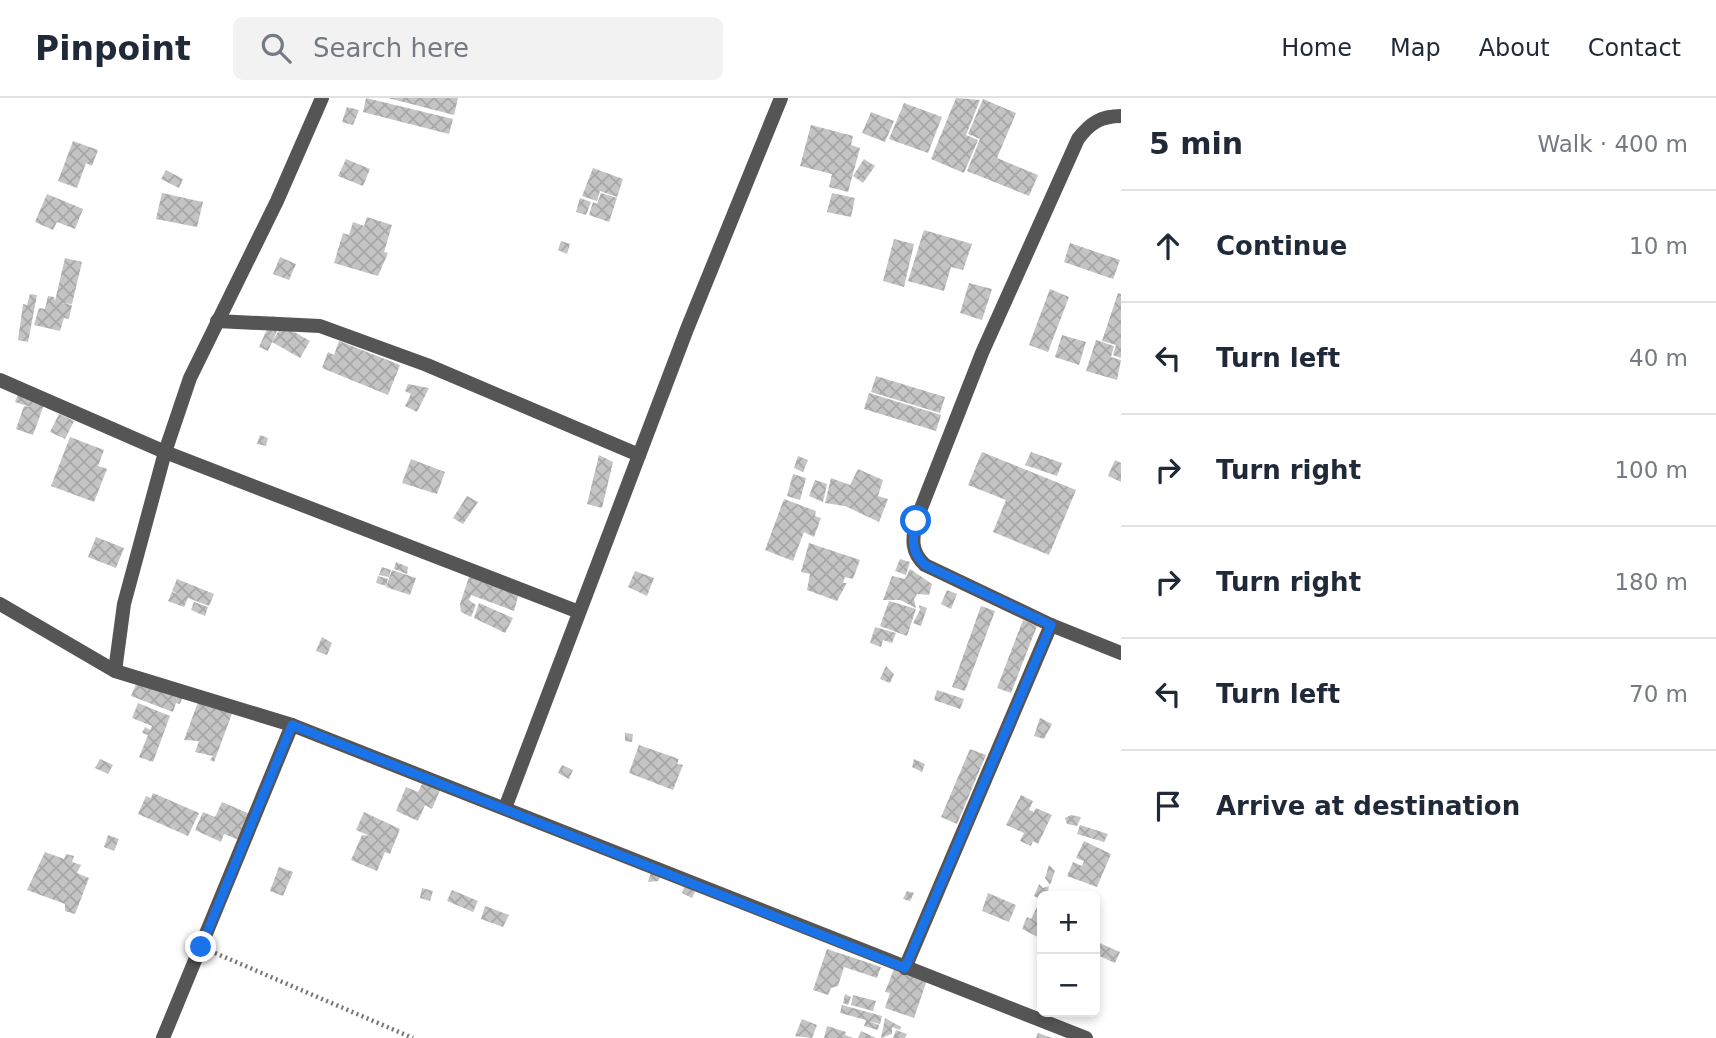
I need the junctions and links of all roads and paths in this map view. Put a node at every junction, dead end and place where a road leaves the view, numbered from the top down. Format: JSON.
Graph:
{"nodes":[{"id":1,"x":322,"y":98,"type":"edge"},
{"id":2,"x":782,"y":98,"type":"edge"},
{"id":3,"x":1121,"y":116,"type":"edge"},
{"id":4,"x":218,"y":321,"type":"junction"},
{"id":5,"x":0,"y":380,"type":"edge"},
{"id":6,"x":165,"y":453,"type":"junction"},
{"id":7,"x":639,"y":455,"type":"junction"},
{"id":8,"x":0,"y":604,"type":"edge"},
{"id":9,"x":579,"y":612,"type":"junction"},
{"id":10,"x":1051,"y":625,"type":"junction"},
{"id":11,"x":1121,"y":653,"type":"edge"},
{"id":12,"x":115,"y":671,"type":"junction"},
{"id":13,"x":292,"y":725,"type":"junction"},
{"id":14,"x":505,"y":808,"type":"junction"},
{"id":15,"x":201,"y":947,"type":"junction"},
{"id":16,"x":905,"y":968,"type":"junction"},
{"id":17,"x":163,"y":1038,"type":"edge"},
{"id":18,"x":413,"y":1038,"type":"edge"},
{"id":19,"x":1086,"y":1038,"type":"edge"}],
"edges":[{"from":1,"to":4,"type":"street"},
{"from":2,"to":7,"type":"street"},
{"from":3,"to":10,"type":"street"},
{"from":4,"to":6,"type":"street"},
{"from":4,"to":7,"type":"street"},
{"from":5,"to":6,"type":"street"},
{"from":6,"to":9,"type":"street"},
{"from":6,"to":12,"type":"street"},
{"from":7,"to":9,"type":"street"},
{"from":8,"to":12,"type":"street"},
{"from":9,"to":14,"type":"street"},
{"from":10,"to":11,"type":"street"},
{"from":10,"to":16,"type":"street"},
{"from":12,"to":13,"type":"street"},
{"from":13,"to":14,"type":"street"},
{"from":13,"to":15,"type":"street"},
{"from":14,"to":16,"type":"street"},
{"from":15,"to":17,"type":"street"},
{"from":15,"to":18,"type":"path"},
{"from":16,"to":19,"type":"street"}]}
